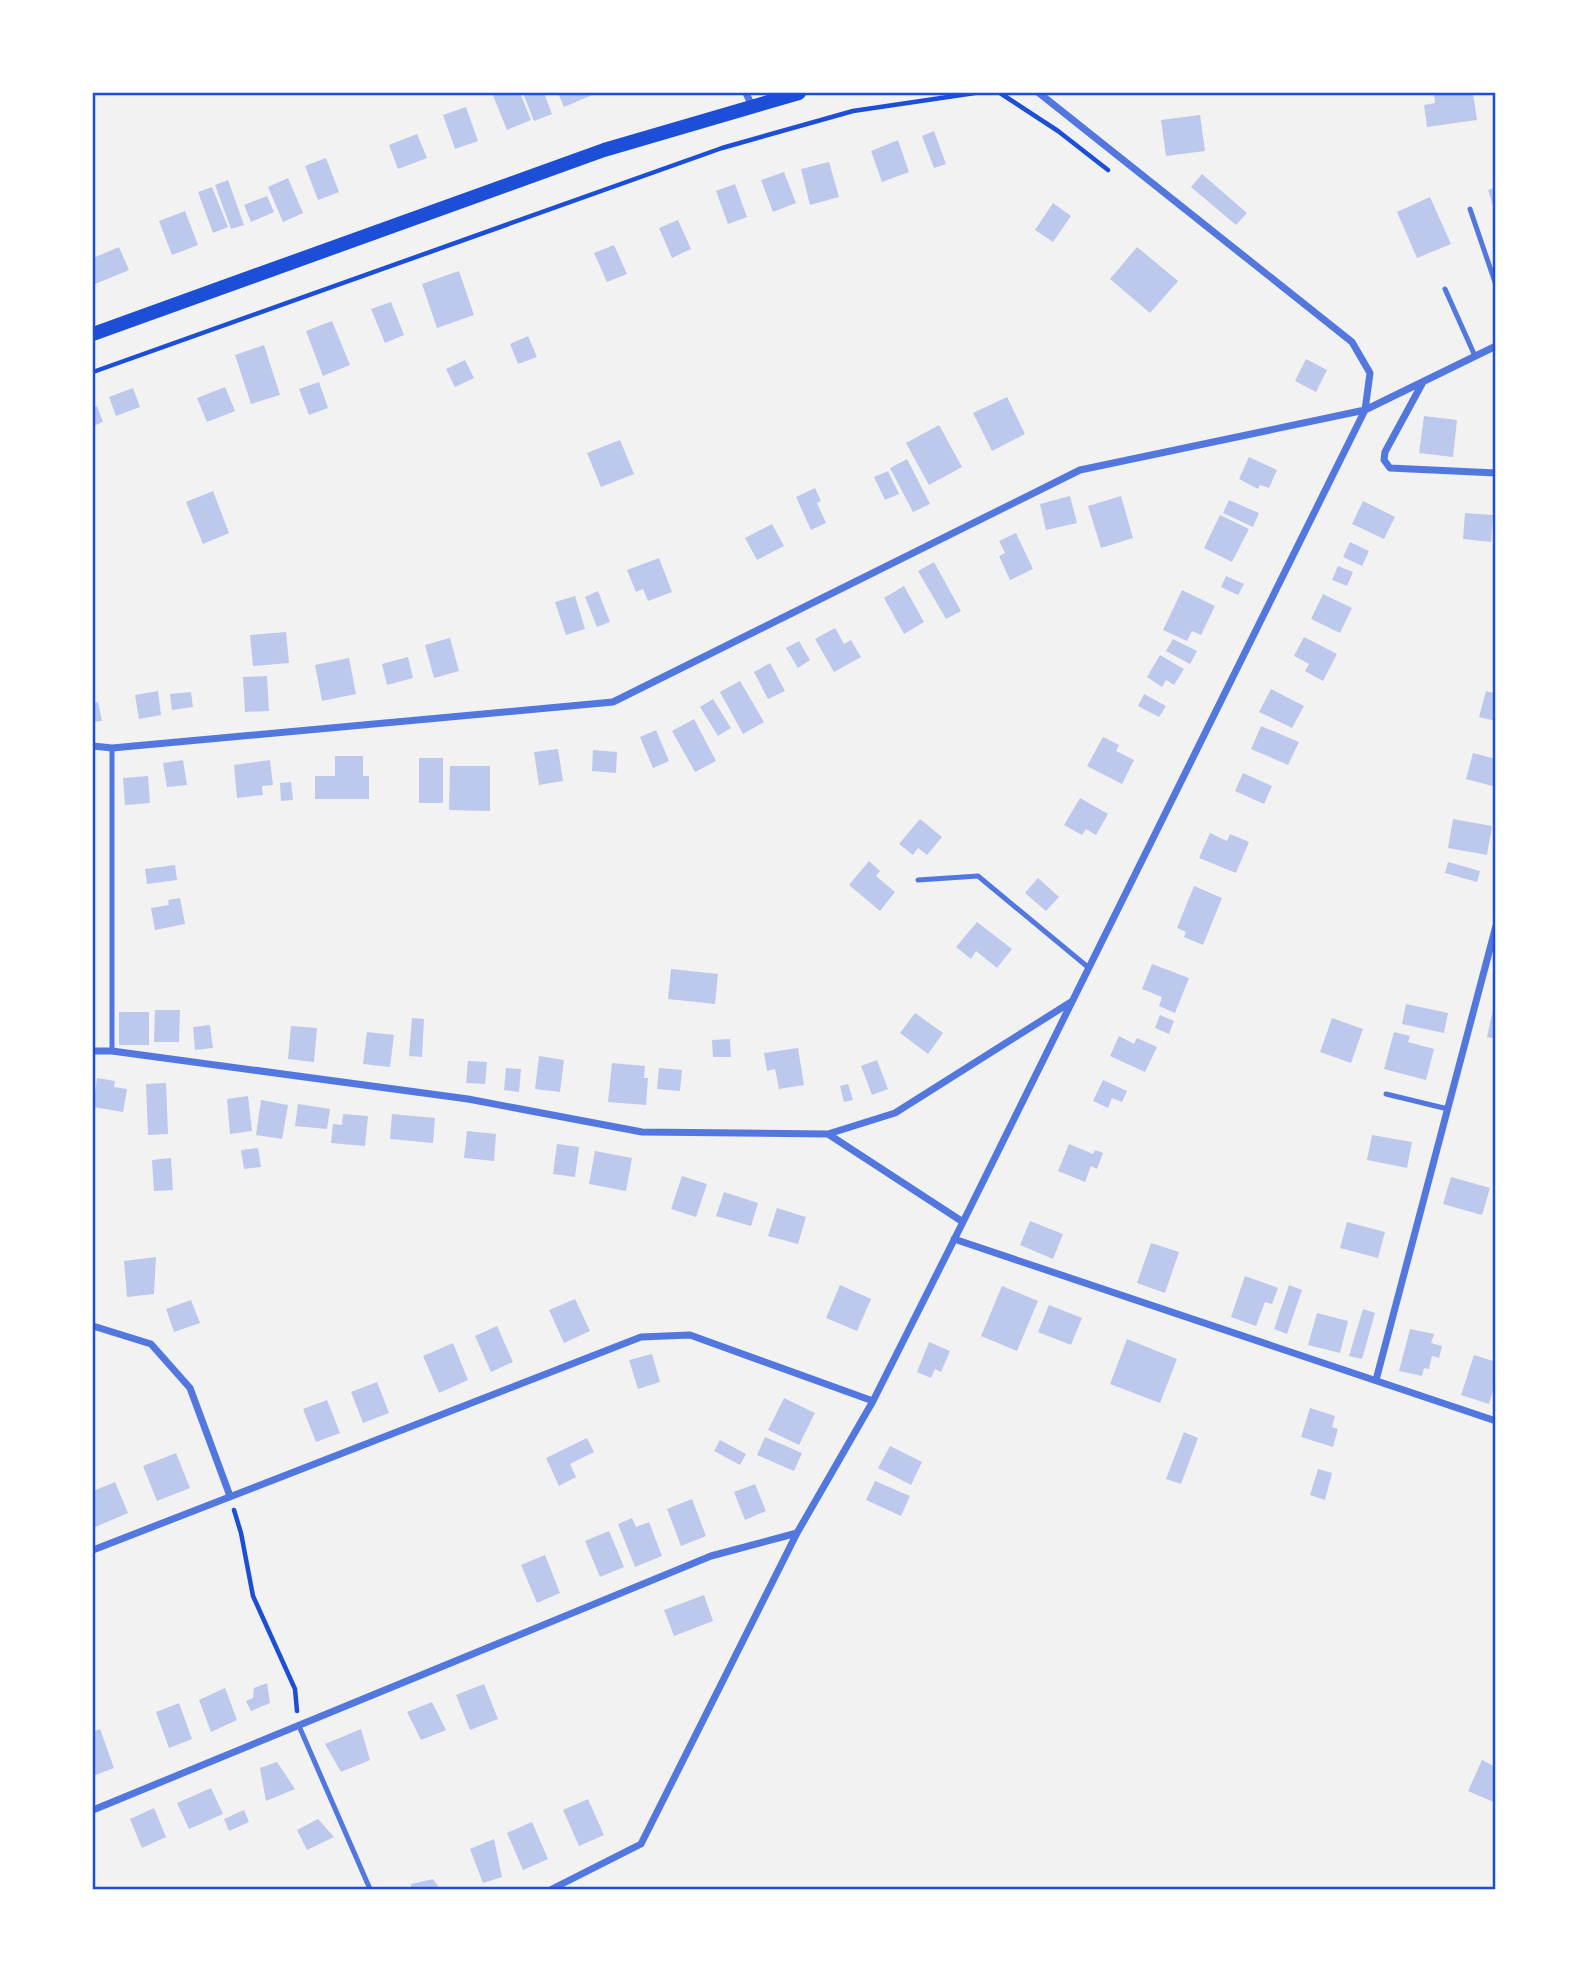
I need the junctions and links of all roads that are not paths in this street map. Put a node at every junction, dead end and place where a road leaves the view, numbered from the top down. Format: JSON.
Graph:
{"nodes":[{"id":1,"x":799,"y":93,"type":"edge"},
{"id":2,"x":1039,"y":93,"type":"edge"},
{"id":3,"x":749,"y":99,"type":"edge"},
{"id":4,"x":1470,"y":209,"type":"dead end"},
{"id":5,"x":1496,"y":285,"type":"edge"},
{"id":6,"x":1445,"y":289,"type":"dead end"},
{"id":7,"x":93,"y":334,"type":"edge"},
{"id":8,"x":1496,"y":346,"type":"edge"},
{"id":9,"x":1475,"y":356,"type":"junction"},
{"id":10,"x":1424,"y":382,"type":"junction"},
{"id":11,"x":1365,"y":410,"type":"junction"},
{"id":12,"x":1496,"y":473,"type":"edge"},
{"id":13,"x":93,"y":746,"type":"edge"},
{"id":14,"x":111,"y":748,"type":"junction"},
{"id":15,"x":918,"y":880,"type":"dead end"},
{"id":16,"x":1496,"y":926,"type":"edge"},
{"id":17,"x":1089,"y":968,"type":"junction"},
{"id":18,"x":1072,"y":1001,"type":"junction"},
{"id":19,"x":93,"y":1051,"type":"edge"},
{"id":20,"x":112,"y":1051,"type":"junction"},
{"id":21,"x":1386,"y":1094,"type":"dead end"},
{"id":22,"x":1448,"y":1109,"type":"junction"},
{"id":23,"x":828,"y":1134,"type":"junction"},
{"id":24,"x":963,"y":1222,"type":"junction"},
{"id":25,"x":954,"y":1239,"type":"junction"},
{"id":26,"x":93,"y":1326,"type":"edge"},
{"id":27,"x":1376,"y":1380,"type":"junction"},
{"id":28,"x":873,"y":1401,"type":"junction"},
{"id":29,"x":1496,"y":1421,"type":"edge"},
{"id":30,"x":230,"y":1496,"type":"junction"},
{"id":31,"x":797,"y":1533,"type":"junction"},
{"id":32,"x":93,"y":1550,"type":"edge"},
{"id":33,"x":299,"y":1726,"type":"junction"},
{"id":34,"x":93,"y":1810,"type":"edge"},
{"id":35,"x":370,"y":1889,"type":"edge"},
{"id":36,"x":552,"y":1889,"type":"edge"}],
"edges":[{"from":1,"to":3,"type":"main road"},
{"from":2,"to":11,"type":"street"},
{"from":3,"to":7,"type":"main road"},
{"from":4,"to":5,"type":"lane"},
{"from":6,"to":9,"type":"lane"},
{"from":8,"to":9,"type":"street"},
{"from":9,"to":10,"type":"street"},
{"from":10,"to":11,"type":"street"},
{"from":10,"to":12,"type":"street"},
{"from":11,"to":14,"type":"street"},
{"from":11,"to":17,"type":"street"},
{"from":13,"to":14,"type":"street"},
{"from":14,"to":20,"type":"lane"},
{"from":15,"to":17,"type":"lane"},
{"from":16,"to":22,"type":"street"},
{"from":17,"to":18,"type":"street"},
{"from":18,"to":23,"type":"street"},
{"from":18,"to":24,"type":"street"},
{"from":19,"to":20,"type":"street"},
{"from":20,"to":23,"type":"street"},
{"from":21,"to":22,"type":"lane"},
{"from":22,"to":27,"type":"street"},
{"from":23,"to":24,"type":"street"},
{"from":24,"to":25,"type":"street"},
{"from":25,"to":27,"type":"street"},
{"from":25,"to":28,"type":"street"},
{"from":26,"to":30,"type":"street"},
{"from":27,"to":29,"type":"street"},
{"from":28,"to":30,"type":"street"},
{"from":28,"to":31,"type":"street"},
{"from":30,"to":32,"type":"street"},
{"from":31,"to":33,"type":"street"},
{"from":31,"to":36,"type":"street"},
{"from":33,"to":34,"type":"street"},
{"from":33,"to":35,"type":"lane"}]}
